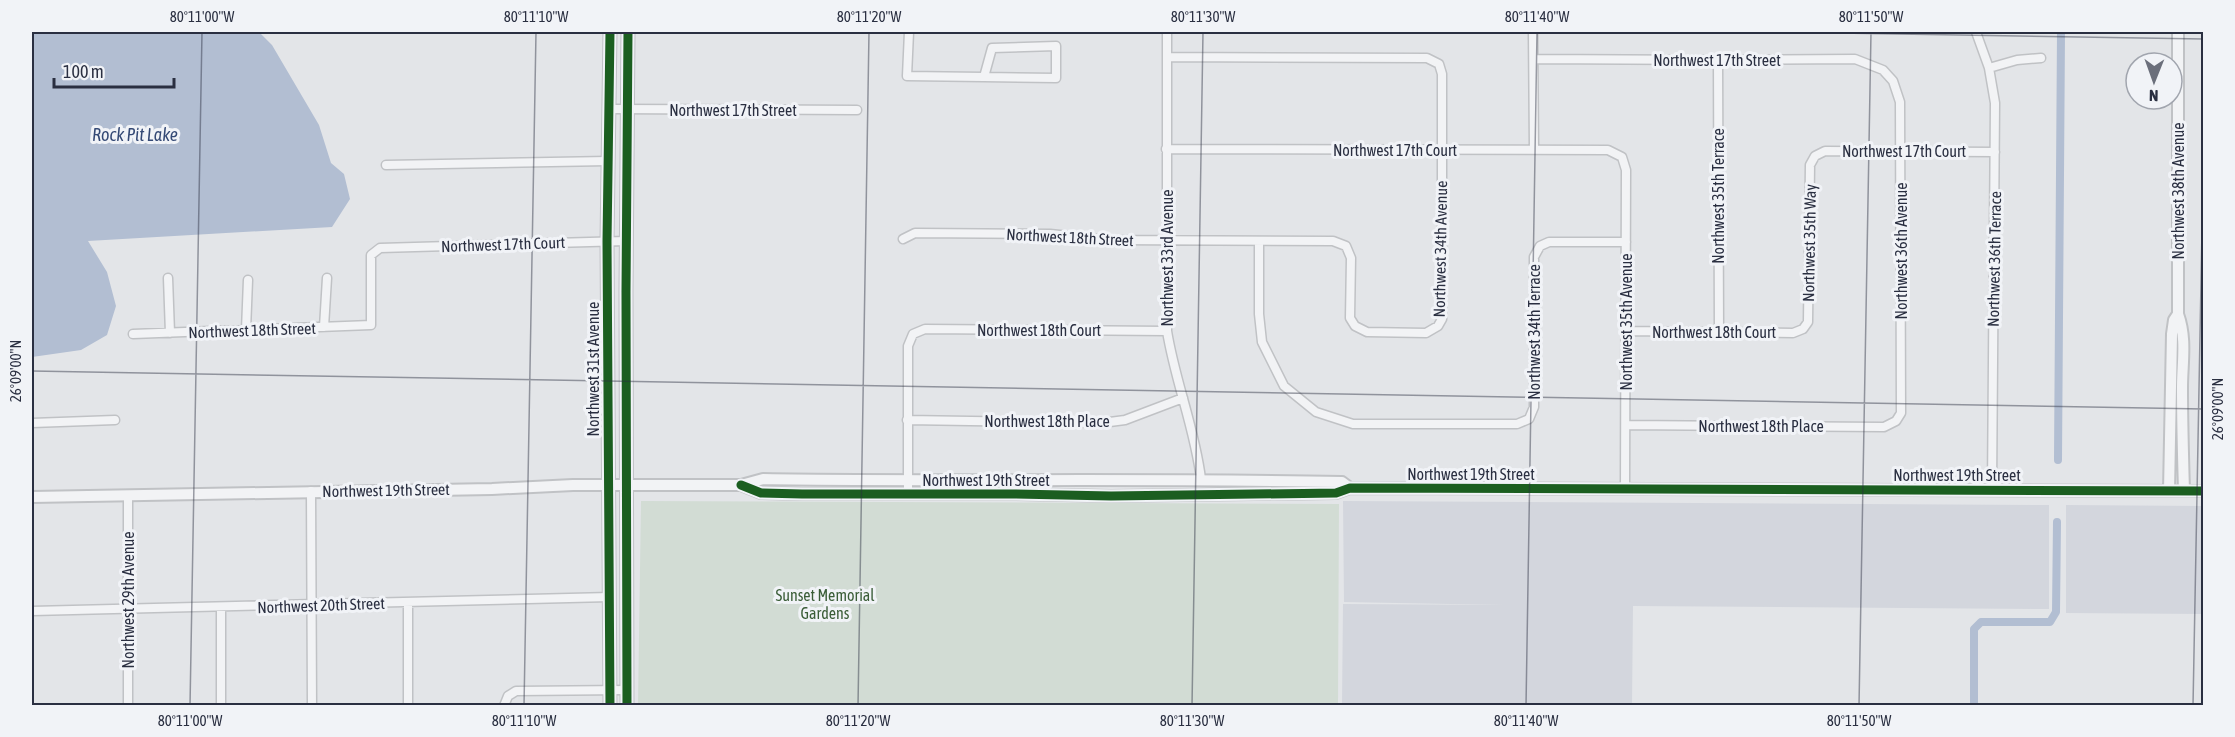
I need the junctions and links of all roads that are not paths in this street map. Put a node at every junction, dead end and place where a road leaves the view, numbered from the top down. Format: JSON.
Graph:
{"nodes":[{"id":1,"x":610,"y":32,"type":"edge"},
{"id":2,"x":628,"y":32,"type":"edge"},
{"id":3,"x":909,"y":32,"type":"edge"},
{"id":4,"x":1167,"y":32,"type":"edge"},
{"id":5,"x":1533,"y":32,"type":"edge"},
{"id":6,"x":1976,"y":32,"type":"edge"},
{"id":7,"x":2178,"y":32,"type":"edge"},
{"id":8,"x":1167,"y":57,"type":"junction"},
{"id":9,"x":1534,"y":58,"type":"junction"},
{"id":10,"x":2041,"y":58,"type":"dead end"},
{"id":11,"x":1718,"y":60,"type":"junction"},
{"id":12,"x":1989,"y":68,"type":"junction"},
{"id":13,"x":984,"y":77,"type":"junction"},
{"id":14,"x":1893,"y":81,"type":"joint"},
{"id":15,"x":609,"y":109,"type":"junction"},
{"id":16,"x":627,"y":110,"type":"junction"},
{"id":17,"x":857,"y":110,"type":"dead end"},
{"id":18,"x":1166,"y":149,"type":"junction"},
{"id":19,"x":1442,"y":150,"type":"junction"},
{"id":20,"x":1534,"y":150,"type":"junction"},
{"id":21,"x":1901,"y":151,"type":"junction"},
{"id":22,"x":1995,"y":152,"type":"junction"},
{"id":23,"x":1815,"y":156,"type":"joint"},
{"id":24,"x":1622,"y":157,"type":"joint"},
{"id":25,"x":608,"y":160,"type":"junction"},
{"id":26,"x":386,"y":165,"type":"dead end"},
{"id":27,"x":903,"y":239,"type":"dead end"},
{"id":28,"x":1167,"y":240,"type":"junction"},
{"id":29,"x":607,"y":241,"type":"junction"},
{"id":30,"x":626,"y":241,"type":"junction"},
{"id":31,"x":1259,"y":241,"type":"junction"},
{"id":32,"x":1626,"y":242,"type":"junction"},
{"id":33,"x":168,"y":278,"type":"dead end"},
{"id":34,"x":327,"y":278,"type":"dead end"},
{"id":35,"x":248,"y":280,"type":"dead end"},
{"id":36,"x":2178,"y":314,"type":"junction"},
{"id":37,"x":371,"y":325,"type":"joint"},
{"id":38,"x":1354,"y":326,"type":"joint"},
{"id":39,"x":324,"y":327,"type":"junction"},
{"id":40,"x":1803,"y":329,"type":"joint"},
{"id":41,"x":246,"y":330,"type":"junction"},
{"id":42,"x":1167,"y":331,"type":"junction"},
{"id":43,"x":1625,"y":332,"type":"junction"},
{"id":44,"x":1719,"y":332,"type":"junction"},
{"id":45,"x":170,"y":333,"type":"junction"},
{"id":46,"x":133,"y":334,"type":"dead end"},
{"id":47,"x":1183,"y":398,"type":"junction"},
{"id":48,"x":115,"y":420,"type":"dead end"},
{"id":49,"x":907,"y":420,"type":"junction"},
{"id":50,"x":1896,"y":421,"type":"joint"},
{"id":51,"x":32,"y":423,"type":"edge"},
{"id":52,"x":1626,"y":425,"type":"junction"},
{"id":53,"x":1201,"y":479,"type":"junction"},
{"id":54,"x":908,"y":482,"type":"junction"},
{"id":55,"x":608,"y":485,"type":"junction"},
{"id":56,"x":626,"y":485,"type":"junction"},
{"id":57,"x":741,"y":485,"type":"junction"},
{"id":58,"x":1350,"y":488,"type":"junction"},
{"id":59,"x":1624,"y":489,"type":"junction"},
{"id":60,"x":1992,"y":490,"type":"junction"},
{"id":61,"x":311,"y":491,"type":"junction"},
{"id":62,"x":2169,"y":491,"type":"junction"},
{"id":63,"x":2184,"y":491,"type":"junction"},
{"id":64,"x":2204,"y":491,"type":"edge"},
{"id":65,"x":129,"y":495,"type":"junction"},
{"id":66,"x":908,"y":495,"type":"junction"},
{"id":67,"x":32,"y":498,"type":"edge"},
{"id":68,"x":610,"y":597,"type":"junction"},
{"id":69,"x":408,"y":602,"type":"junction"},
{"id":70,"x":311,"y":605,"type":"junction"},
{"id":71,"x":220,"y":608,"type":"junction"},
{"id":72,"x":128,"y":609,"type":"junction"},
{"id":73,"x":32,"y":611,"type":"edge"},
{"id":74,"x":610,"y":689,"type":"junction"},
{"id":75,"x":627,"y":690,"type":"junction"},
{"id":76,"x":128,"y":705,"type":"edge"},
{"id":77,"x":221,"y":705,"type":"edge"},
{"id":78,"x":312,"y":705,"type":"edge"},
{"id":79,"x":408,"y":705,"type":"edge"},
{"id":80,"x":504,"y":705,"type":"edge"},
{"id":81,"x":610,"y":705,"type":"edge"},
{"id":82,"x":627,"y":705,"type":"edge"}],
"edges":[{"from":1,"to":15,"type":"main road","name":"Northwest 31st Avenue"},
{"from":2,"to":16,"type":"main road","name":"Northwest 31st Avenue"},
{"from":3,"to":13,"type":"street"},
{"from":4,"to":8,"type":"street","name":"Northwest 33rd Avenue"},
{"from":5,"to":9,"type":"street"},
{"from":6,"to":12,"type":"street","name":"Northwest 36th Terrace"},
{"from":7,"to":36,"type":"street","name":"Northwest 38th Avenue"},
{"from":8,"to":18,"type":"street","name":"Northwest 33rd Avenue"},
{"from":8,"to":19,"type":"street","name":"Northwest 34th Avenue"},
{"from":9,"to":11,"type":"street","name":"Northwest 17th Street"},
{"from":9,"to":20,"type":"street"},
{"from":10,"to":12,"type":"street"},
{"from":11,"to":14,"type":"street","name":"Northwest 17th Street"},
{"from":11,"to":44,"type":"street","name":"Northwest 35th Terrace"},
{"from":12,"to":22,"type":"street","name":"Northwest 36th Terrace"},
{"from":13,"to":13,"type":"street"},
{"from":14,"to":21,"type":"street","name":"Northwest 36th Avenue"},
{"from":15,"to":16,"type":"street","name":"Northwest 17th Street"},
{"from":15,"to":25,"type":"main road","name":"Northwest 31st Avenue"},
{"from":16,"to":17,"type":"street","name":"Northwest 17th Street"},
{"from":16,"to":30,"type":"main road","name":"Northwest 31st Avenue"},
{"from":18,"to":19,"type":"street","name":"Northwest 17th Court"},
{"from":18,"to":28,"type":"street","name":"Northwest 33rd Avenue"},
{"from":19,"to":20,"type":"street","name":"Northwest 17th Court"},
{"from":19,"to":38,"type":"street","name":"Northwest 34th Avenue"},
{"from":20,"to":24,"type":"street","name":"Northwest 17th Court"},
{"from":21,"to":22,"type":"street","name":"Northwest 17th Court"},
{"from":21,"to":23,"type":"street","name":"Northwest 17th Court"},
{"from":21,"to":50,"type":"street","name":"Northwest 36th Avenue"},
{"from":22,"to":60,"type":"street","name":"Northwest 36th Terrace"},
{"from":23,"to":40,"type":"street","name":"Northwest 35th Way"},
{"from":24,"to":32,"type":"street","name":"Northwest 35th Avenue"},
{"from":25,"to":26,"type":"street"},
{"from":25,"to":29,"type":"main road","name":"Northwest 31st Avenue"},
{"from":27,"to":28,"type":"street","name":"Northwest 18th Street"},
{"from":28,"to":31,"type":"street","name":"Northwest 18th Street"},
{"from":28,"to":42,"type":"street","name":"Northwest 33rd Avenue"},
{"from":29,"to":30,"type":"street","name":"Northwest 17th Court"},
{"from":29,"to":37,"type":"street","name":"Northwest 17th Court"},
{"from":29,"to":55,"type":"main road","name":"Northwest 31st Avenue"},
{"from":30,"to":56,"type":"main road","name":"Northwest 31st Avenue"},
{"from":31,"to":32,"type":"street","name":"Northwest 34th Terrace"},
{"from":31,"to":38,"type":"street","name":"Northwest 18th Street"},
{"from":32,"to":43,"type":"street","name":"Northwest 35th Avenue"},
{"from":33,"to":45,"type":"street"},
{"from":34,"to":39,"type":"street"},
{"from":35,"to":41,"type":"street"},
{"from":36,"to":62,"type":"street","name":"Northwest 38th Avenue"},
{"from":36,"to":63,"type":"street","name":"Northwest 38th Avenue"},
{"from":37,"to":39,"type":"street","name":"Northwest 18th Street"},
{"from":39,"to":41,"type":"street","name":"Northwest 18th Street"},
{"from":40,"to":44,"type":"street","name":"Northwest 18th Court"},
{"from":41,"to":45,"type":"street","name":"Northwest 18th Street"},
{"from":42,"to":47,"type":"street","name":"Northwest 33rd Avenue"},
{"from":42,"to":49,"type":"street","name":"Northwest 18th Court"},
{"from":43,"to":44,"type":"street","name":"Northwest 18th Court"},
{"from":43,"to":52,"type":"street","name":"Northwest 35th Avenue"},
{"from":45,"to":46,"type":"street","name":"Northwest 18th Street"},
{"from":47,"to":49,"type":"street","name":"Northwest 18th Place"},
{"from":47,"to":53,"type":"street","name":"Northwest 33rd Avenue"},
{"from":48,"to":51,"type":"street"},
{"from":49,"to":54,"type":"street"},
{"from":50,"to":52,"type":"street","name":"Northwest 18th Place"},
{"from":52,"to":59,"type":"street","name":"Northwest 35th Avenue"},
{"from":53,"to":54,"type":"street","name":"Northwest 19th Street"},
{"from":53,"to":58,"type":"street","name":"Northwest 19th Street"},
{"from":54,"to":57,"type":"street","name":"Northwest 19th Street"},
{"from":54,"to":66,"type":"street"},
{"from":55,"to":56,"type":"street","name":"Northwest 19th Street"},
{"from":55,"to":61,"type":"street","name":"Northwest 19th Street"},
{"from":55,"to":68,"type":"main road","name":"Northwest 31st Avenue"},
{"from":56,"to":57,"type":"street","name":"Northwest 19th Street"},
{"from":56,"to":75,"type":"main road","name":"Northwest 31st Avenue"},
{"from":57,"to":66,"type":"street","name":"Northwest 19th Street"},
{"from":58,"to":59,"type":"street","name":"Northwest 19th Street"},
{"from":58,"to":66,"type":"street","name":"Northwest 19th Street"},
{"from":59,"to":60,"type":"street","name":"Northwest 19th Street"},
{"from":60,"to":62,"type":"street","name":"Northwest 19th Street"},
{"from":61,"to":65,"type":"street","name":"Northwest 19th Street"},
{"from":61,"to":70,"type":"street"},
{"from":62,"to":63,"type":"street","name":"Northwest 19th Street"},
{"from":63,"to":64,"type":"street","name":"Northwest 19th Street"},
{"from":65,"to":67,"type":"street","name":"Northwest 19th Street"},
{"from":65,"to":72,"type":"street","name":"Northwest 29th Avenue"},
{"from":68,"to":69,"type":"street","name":"Northwest 20th Street"},
{"from":68,"to":74,"type":"main road","name":"Northwest 31st Avenue"},
{"from":69,"to":70,"type":"street","name":"Northwest 20th Street"},
{"from":69,"to":79,"type":"street"},
{"from":70,"to":71,"type":"street","name":"Northwest 20th Street"},
{"from":70,"to":78,"type":"street"},
{"from":71,"to":72,"type":"street","name":"Northwest 20th Street"},
{"from":71,"to":77,"type":"street"},
{"from":72,"to":73,"type":"street","name":"Northwest 20th Street"},
{"from":72,"to":76,"type":"street","name":"Northwest 29th Avenue"},
{"from":74,"to":75,"type":"street"},
{"from":74,"to":80,"type":"street"},
{"from":74,"to":81,"type":"main road","name":"Northwest 31st Avenue"},
{"from":75,"to":82,"type":"main road","name":"Northwest 31st Avenue"}]}
